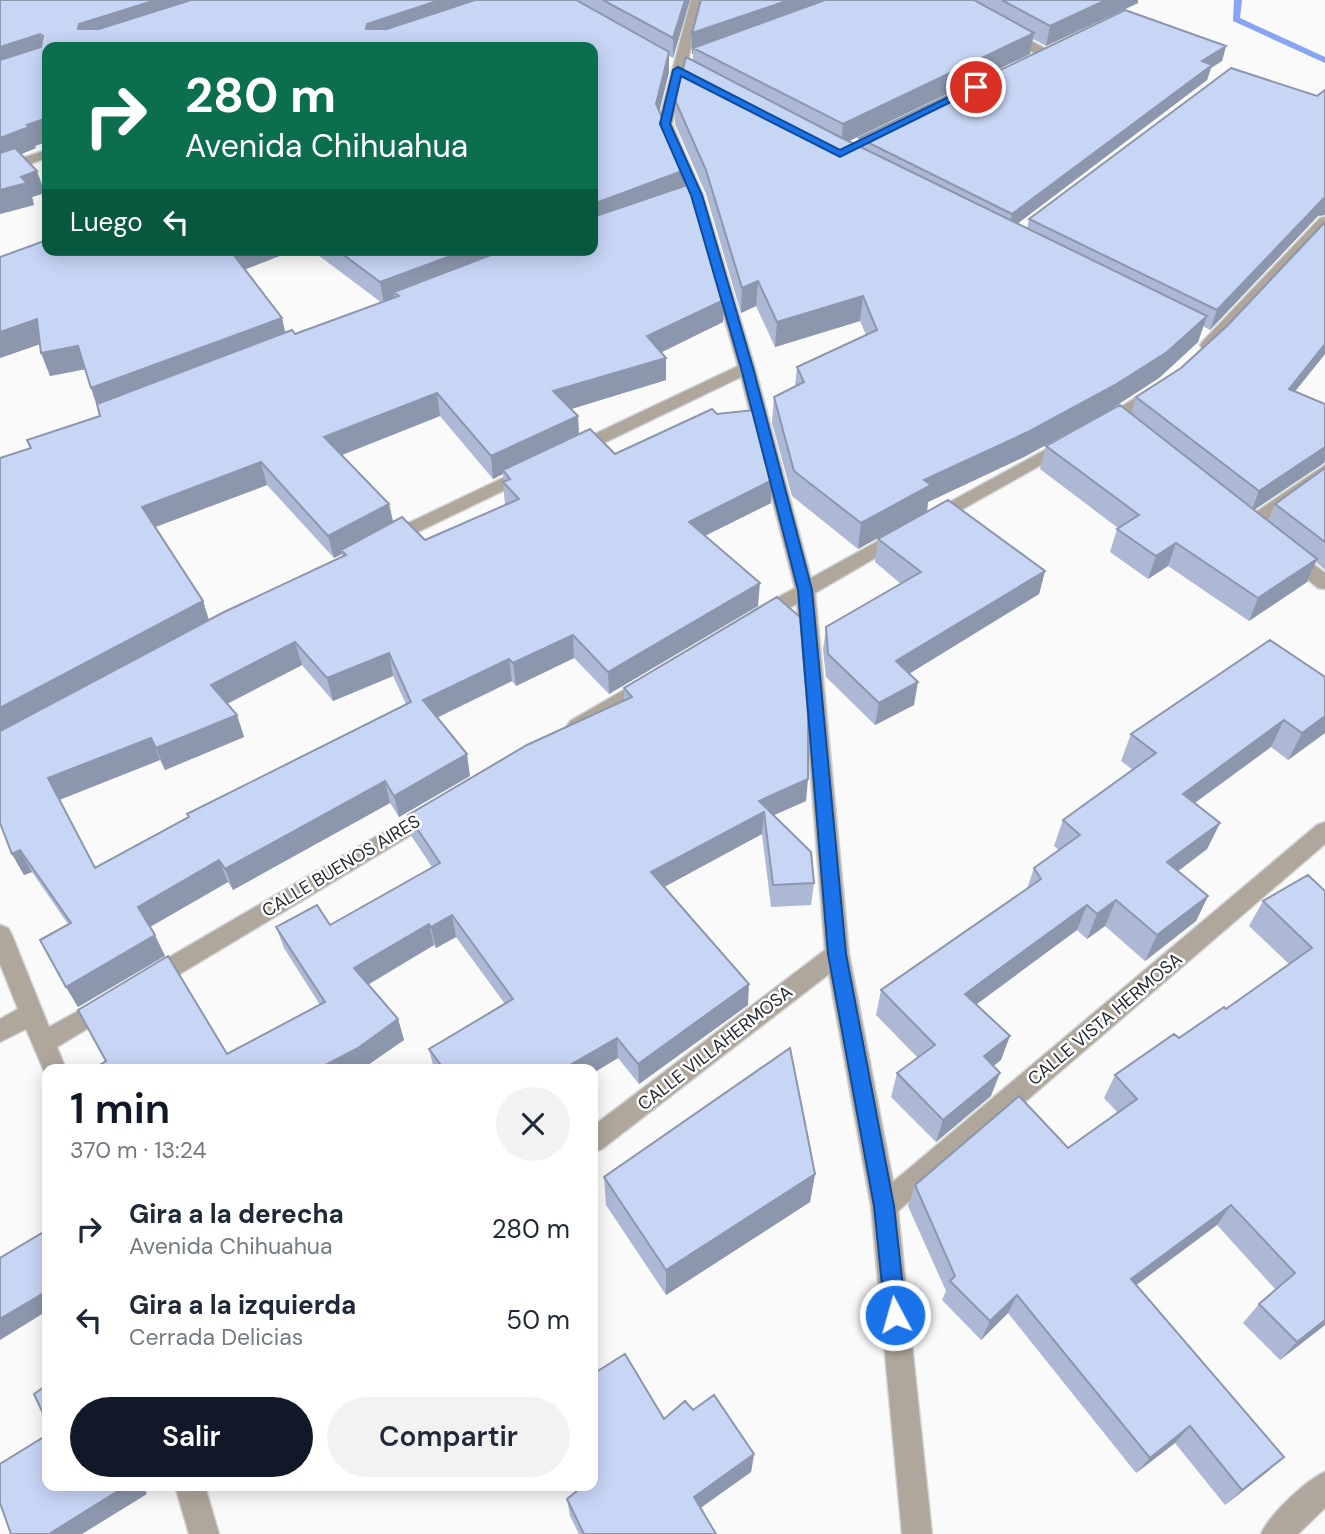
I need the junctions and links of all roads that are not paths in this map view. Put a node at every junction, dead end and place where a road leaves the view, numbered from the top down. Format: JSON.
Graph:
{"nodes":[{"id":1,"x":697,"y":0,"type":"edge"},
{"id":2,"x":997,"y":26,"type":"edge"},
{"id":3,"x":1045,"y":53,"type":"edge"},
{"id":4,"x":42,"y":157,"type":"edge"},
{"id":5,"x":0,"y":170,"type":"edge"},
{"id":6,"x":1325,"y":221,"type":"edge"},
{"id":7,"x":1195,"y":357,"type":"edge"},
{"id":8,"x":747,"y":368,"type":"junction"},
{"id":9,"x":1176,"y":374,"type":"edge"},
{"id":10,"x":1325,"y":471,"type":"edge"},
{"id":11,"x":374,"y":547,"type":"edge"},
{"id":12,"x":1325,"y":583,"type":"edge"},
{"id":13,"x":805,"y":590,"type":"junction"},
{"id":14,"x":746,"y":625,"type":"edge"},
{"id":15,"x":662,"y":675,"type":"edge"},
{"id":16,"x":556,"y":738,"type":"edge"},
{"id":17,"x":449,"y":802,"type":"edge"},
{"id":18,"x":1325,"y":831,"type":"edge"},
{"id":19,"x":0,"y":935,"type":"edge"},
{"id":20,"x":837,"y":954,"type":"junction"},
{"id":21,"x":33,"y":1012,"type":"junction"},
{"id":22,"x":0,"y":1031,"type":"edge"},
{"id":23,"x":46,"y":1042,"type":"junction"},
{"id":24,"x":53,"y":1064,"type":"edge"},
{"id":25,"x":598,"y":1137,"type":"edge"},
{"id":26,"x":884,"y":1206,"type":"junction"},
{"id":27,"x":1325,"y":1488,"type":"edge"},
{"id":28,"x":191,"y":1491,"type":"edge"},
{"id":29,"x":199,"y":1532,"type":"edge"},
{"id":30,"x":917,"y":1534,"type":"edge"},
{"id":31,"x":1276,"y":1534,"type":"edge"}],
"edges":[{"from":1,"to":8,"type":"street"},
{"from":2,"to":3,"type":"street"},
{"from":4,"to":5,"type":"street"},
{"from":6,"to":7,"type":"street"},
{"from":8,"to":11,"type":"street"},
{"from":8,"to":13,"type":"street"},
{"from":9,"to":13,"type":"street"},
{"from":10,"to":12,"type":"street"},
{"from":13,"to":14,"type":"street"},
{"from":13,"to":20,"type":"street"},
{"from":15,"to":16,"type":"street"},
{"from":17,"to":23,"type":"street","name":"CALLE BUENOS AIRES"},
{"from":18,"to":26,"type":"street","name":"CALLE VISTA HERMOSA"},
{"from":19,"to":21,"type":"street"},
{"from":20,"to":25,"type":"street","name":"CALLE VILLAHERMOSA"},
{"from":20,"to":26,"type":"street"},
{"from":21,"to":22,"type":"street"},
{"from":21,"to":23,"type":"street"},
{"from":23,"to":24,"type":"street"},
{"from":26,"to":30,"type":"street"},
{"from":27,"to":31,"type":"street"},
{"from":28,"to":29,"type":"street"}]}
